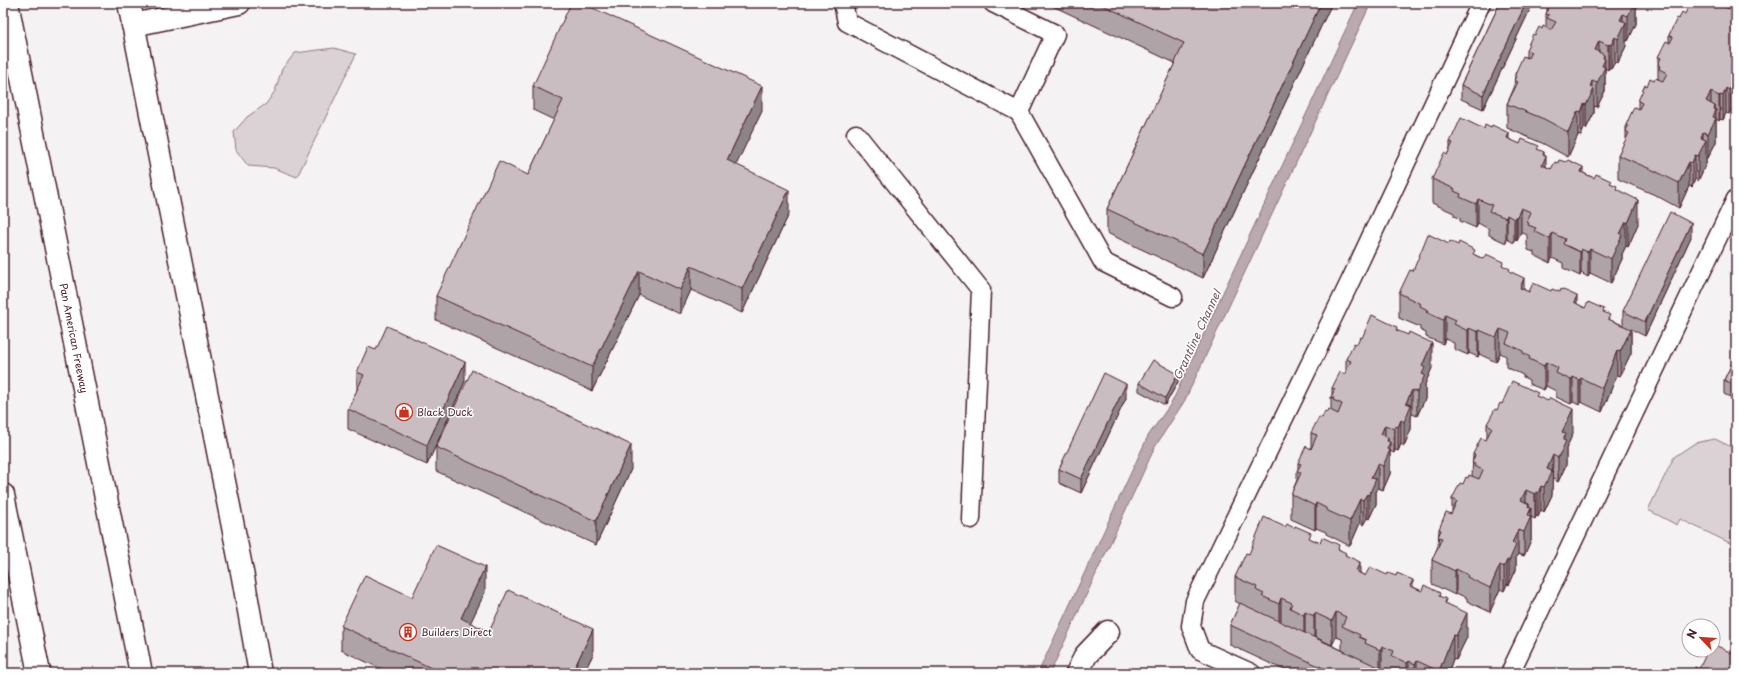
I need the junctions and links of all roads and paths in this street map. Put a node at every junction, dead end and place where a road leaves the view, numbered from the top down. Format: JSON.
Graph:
{"nodes":[{"id":1,"x":6,"y":3,"type":"edge"},
{"id":2,"x":128,"y":3,"type":"edge"},
{"id":3,"x":239,"y":3,"type":"edge"},
{"id":4,"x":843,"y":3,"type":"edge"},
{"id":5,"x":993,"y":3,"type":"edge"},
{"id":6,"x":1481,"y":3,"type":"edge"},
{"id":7,"x":133,"y":25,"type":"junction"},
{"id":8,"x":1019,"y":112,"type":"junction"},
{"id":9,"x":856,"y":134,"type":"dead end"},
{"id":10,"x":1736,"y":199,"type":"edge"},
{"id":11,"x":1173,"y":297,"type":"dead end"},
{"id":12,"x":3,"y":495,"type":"edge"},
{"id":13,"x":971,"y":519,"type":"dead end"},
{"id":14,"x":1108,"y":632,"type":"dead end"},
{"id":15,"x":40,"y":673,"type":"edge"},
{"id":16,"x":140,"y":673,"type":"edge"},
{"id":17,"x":260,"y":673,"type":"edge"},
{"id":18,"x":1078,"y":673,"type":"edge"},
{"id":19,"x":1251,"y":673,"type":"edge"},
{"id":20,"x":1510,"y":673,"type":"edge"}],
"edges":[{"from":1,"to":16,"type":"main road","name":"Pan American Freeway"},
{"from":2,"to":7,"type":"main road"},
{"from":3,"to":7,"type":"main road"},
{"from":4,"to":8,"type":"lane"},
{"from":5,"to":8,"type":"lane"},
{"from":6,"to":19,"type":"lane"},
{"from":7,"to":17,"type":"main road"},
{"from":8,"to":11,"type":"lane"},
{"from":9,"to":13,"type":"lane"},
{"from":10,"to":20,"type":"lane"},
{"from":12,"to":15,"type":"main road"},
{"from":14,"to":18,"type":"main road"}]}
